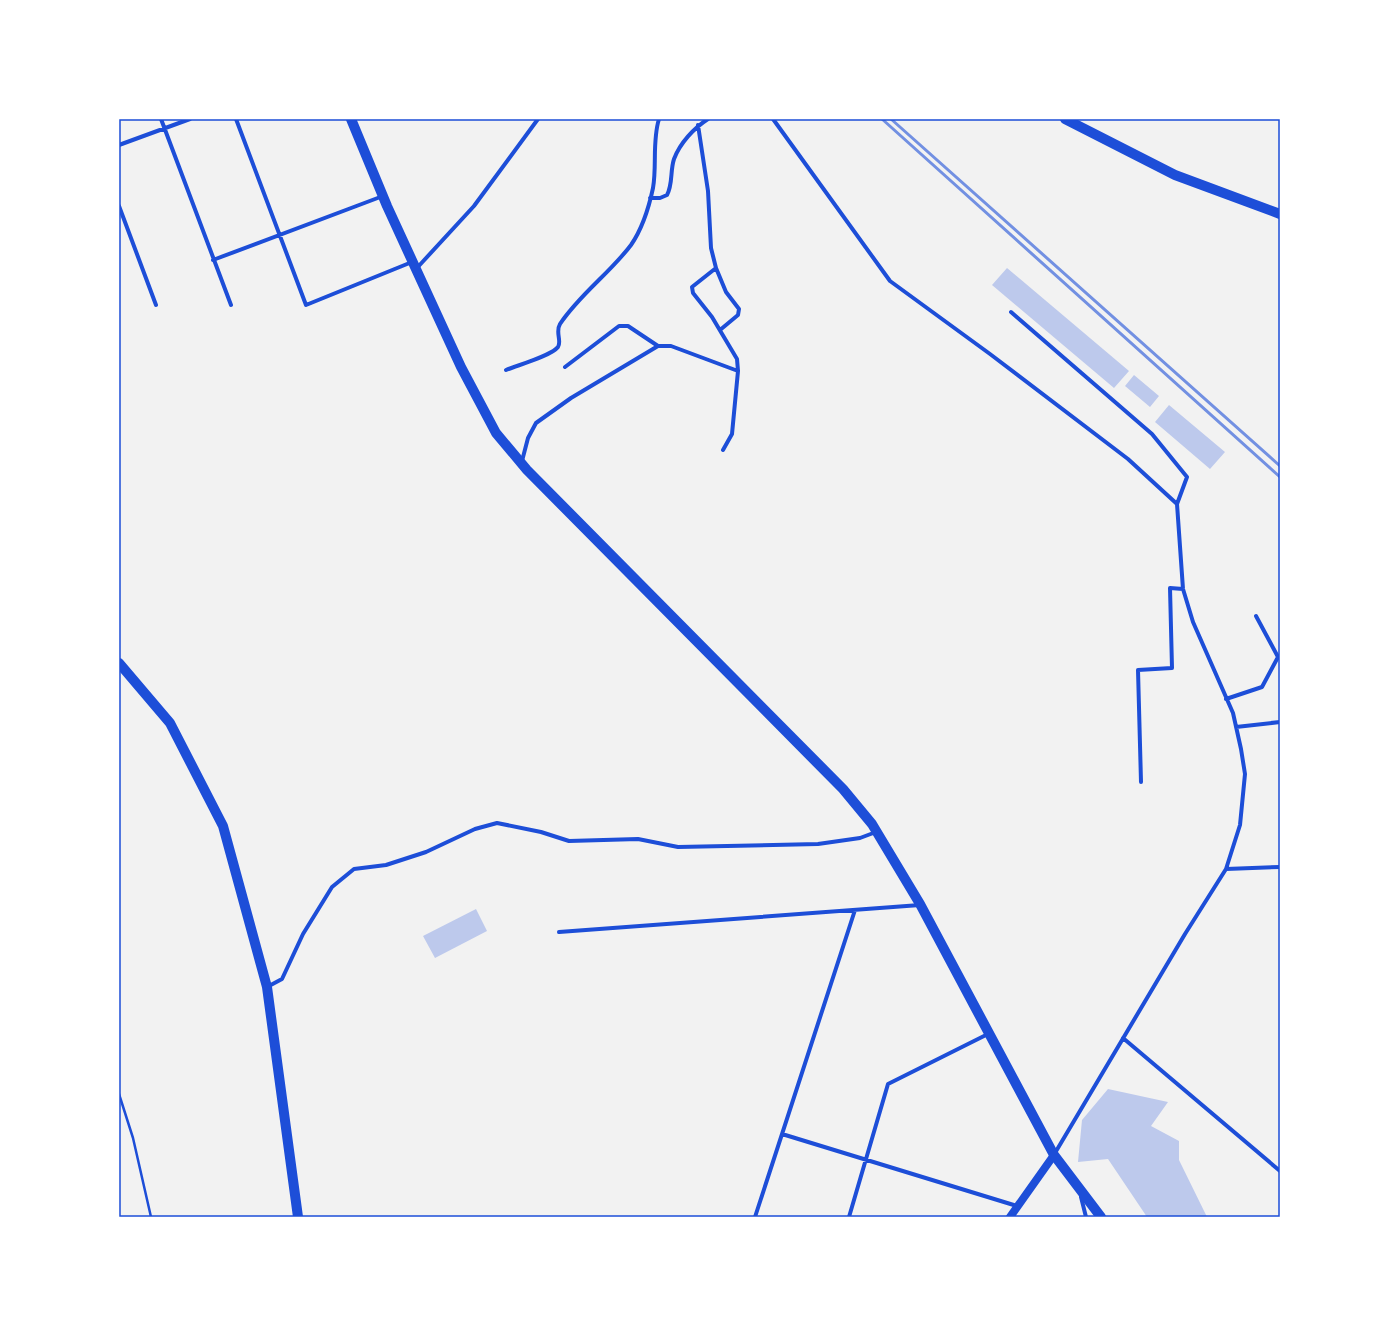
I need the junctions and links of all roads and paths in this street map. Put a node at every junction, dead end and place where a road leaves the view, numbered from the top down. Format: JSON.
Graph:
{"nodes":[{"id":1,"x":161,"y":119,"type":"edge"},
{"id":2,"x":190,"y":119,"type":"edge"},
{"id":3,"x":236,"y":119,"type":"edge"},
{"id":4,"x":351,"y":119,"type":"edge"},
{"id":5,"x":538,"y":119,"type":"edge"},
{"id":6,"x":659,"y":119,"type":"edge"},
{"id":7,"x":708,"y":119,"type":"edge"},
{"id":8,"x":773,"y":119,"type":"edge"},
{"id":9,"x":1065,"y":119,"type":"edge"},
{"id":10,"x":698,"y":126,"type":"junction"},
{"id":11,"x":164,"y":128,"type":"junction"},
{"id":12,"x":119,"y":145,"type":"edge"},
{"id":13,"x":382,"y":196,"type":"junction"},
{"id":14,"x":650,"y":198,"type":"junction"},
{"id":15,"x":119,"y":206,"type":"edge"},
{"id":16,"x":1280,"y":214,"type":"edge"},
{"id":17,"x":280,"y":235,"type":"junction"},
{"id":18,"x":213,"y":260,"type":"junction"},
{"id":19,"x":414,"y":266,"type":"junction"},
{"id":20,"x":716,"y":268,"type":"junction"},
{"id":21,"x":156,"y":305,"type":"dead end"},
{"id":22,"x":230,"y":305,"type":"dead end"},
{"id":23,"x":1011,"y":312,"type":"dead end"},
{"id":24,"x":720,"y":330,"type":"junction"},
{"id":25,"x":658,"y":346,"type":"junction"},
{"id":26,"x":565,"y":367,"type":"dead end"},
{"id":27,"x":506,"y":370,"type":"dead end"},
{"id":28,"x":738,"y":371,"type":"junction"},
{"id":29,"x":723,"y":450,"type":"dead end"},
{"id":30,"x":521,"y":463,"type":"junction"},
{"id":31,"x":1177,"y":504,"type":"junction"},
{"id":32,"x":1183,"y":589,"type":"junction"},
{"id":33,"x":1256,"y":616,"type":"dead end"},
{"id":34,"x":1279,"y":657,"type":"edge"},
{"id":35,"x":119,"y":663,"type":"edge"},
{"id":36,"x":1226,"y":699,"type":"junction"},
{"id":37,"x":1280,"y":722,"type":"edge"},
{"id":38,"x":1236,"y":727,"type":"junction"},
{"id":39,"x":1141,"y":782,"type":"dead end"},
{"id":40,"x":876,"y":832,"type":"junction"},
{"id":41,"x":1280,"y":867,"type":"edge"},
{"id":42,"x":1226,"y":870,"type":"junction"},
{"id":43,"x":920,"y":904,"type":"junction"},
{"id":44,"x":855,"y":910,"type":"junction"},
{"id":45,"x":559,"y":932,"type":"dead end"},
{"id":46,"x":267,"y":987,"type":"junction"},
{"id":47,"x":989,"y":1033,"type":"junction"},
{"id":48,"x":1123,"y":1038,"type":"junction"},
{"id":49,"x":119,"y":1094,"type":"edge"},
{"id":50,"x":782,"y":1134,"type":"junction"},
{"id":51,"x":1054,"y":1155,"type":"junction"},
{"id":52,"x":866,"y":1160,"type":"junction"},
{"id":53,"x":1280,"y":1171,"type":"edge"},
{"id":54,"x":1079,"y":1189,"type":"junction"},
{"id":55,"x":1017,"y":1206,"type":"junction"},
{"id":56,"x":151,"y":1217,"type":"edge"},
{"id":57,"x":298,"y":1217,"type":"edge"},
{"id":58,"x":755,"y":1217,"type":"edge"},
{"id":59,"x":849,"y":1217,"type":"edge"},
{"id":60,"x":1010,"y":1217,"type":"edge"},
{"id":61,"x":1086,"y":1217,"type":"edge"},
{"id":62,"x":1101,"y":1217,"type":"edge"}],
"edges":[{"from":1,"to":11,"type":"street"},
{"from":2,"to":11,"type":"street"},
{"from":3,"to":17,"type":"street"},
{"from":4,"to":13,"type":"main road"},
{"from":5,"to":19,"type":"street"},
{"from":6,"to":14,"type":"street"},
{"from":7,"to":10,"type":"street"},
{"from":8,"to":31,"type":"street"},
{"from":9,"to":16,"type":"main road"},
{"from":10,"to":14,"type":"street"},
{"from":10,"to":20,"type":"street"},
{"from":11,"to":12,"type":"street"},
{"from":11,"to":18,"type":"street"},
{"from":13,"to":17,"type":"street"},
{"from":13,"to":19,"type":"main road"},
{"from":14,"to":27,"type":"street"},
{"from":15,"to":21,"type":"street"},
{"from":17,"to":18,"type":"street"},
{"from":17,"to":19,"type":"street"},
{"from":18,"to":22,"type":"street"},
{"from":19,"to":30,"type":"main road"},
{"from":20,"to":24,"type":"street"},
{"from":20,"to":24,"type":"street"},
{"from":23,"to":31,"type":"street"},
{"from":24,"to":28,"type":"street"},
{"from":25,"to":26,"type":"street"},
{"from":25,"to":28,"type":"street"},
{"from":25,"to":30,"type":"street"},
{"from":28,"to":29,"type":"street"},
{"from":30,"to":40,"type":"main road"},
{"from":31,"to":32,"type":"street"},
{"from":32,"to":36,"type":"street"},
{"from":32,"to":39,"type":"street"},
{"from":33,"to":34,"type":"street"},
{"from":34,"to":36,"type":"street"},
{"from":35,"to":46,"type":"main road"},
{"from":36,"to":38,"type":"street"},
{"from":37,"to":38,"type":"street"},
{"from":38,"to":42,"type":"street"},
{"from":40,"to":43,"type":"main road"},
{"from":40,"to":46,"type":"street"},
{"from":41,"to":42,"type":"street"},
{"from":42,"to":48,"type":"street"},
{"from":43,"to":44,"type":"street"},
{"from":43,"to":47,"type":"main road"},
{"from":44,"to":45,"type":"street"},
{"from":44,"to":50,"type":"street"},
{"from":46,"to":57,"type":"main road"},
{"from":47,"to":51,"type":"main road"},
{"from":47,"to":52,"type":"street"},
{"from":48,"to":51,"type":"street"},
{"from":48,"to":53,"type":"street"},
{"from":49,"to":56,"type":"path"},
{"from":50,"to":52,"type":"street"},
{"from":50,"to":58,"type":"street"},
{"from":51,"to":54,"type":"main road"},
{"from":51,"to":55,"type":"main road"},
{"from":52,"to":55,"type":"street"},
{"from":52,"to":59,"type":"street"},
{"from":54,"to":61,"type":"street"},
{"from":54,"to":62,"type":"main road"},
{"from":55,"to":60,"type":"main road"}]}
